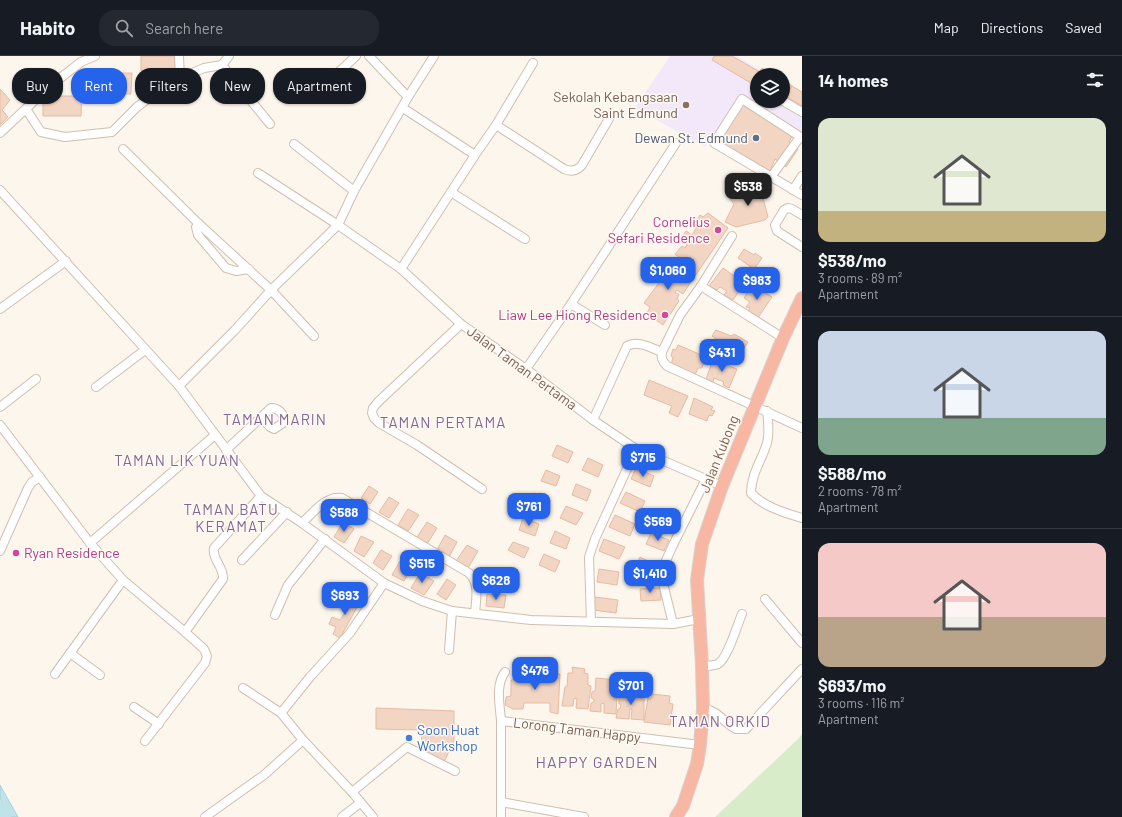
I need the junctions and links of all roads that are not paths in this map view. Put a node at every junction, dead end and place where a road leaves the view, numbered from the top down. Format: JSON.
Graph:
{"nodes":[{"id":1,"x":95,"y":56,"type":"edge"},
{"id":2,"x":179,"y":56,"type":"edge"},
{"id":3,"x":229,"y":56,"type":"edge"},
{"id":4,"x":356,"y":56,"type":"edge"},
{"id":5,"x":369,"y":56,"type":"edge"},
{"id":6,"x":434,"y":56,"type":"edge"},
{"id":7,"x":533,"y":64,"type":"dead end"},
{"id":8,"x":222,"y":65,"type":"junction"},
{"id":9,"x":180,"y":68,"type":"edge"},
{"id":10,"x":343,"y":68,"type":"edge"},
{"id":11,"x":202,"y":69,"type":"edge"},
{"id":12,"x":408,"y":97,"type":"junction"},
{"id":13,"x":140,"y":104,"type":"edge"},
{"id":14,"x":790,"y":105,"type":"edge"},
{"id":15,"x":403,"y":108,"type":"junction"},
{"id":16,"x":26,"y":109,"type":"junction"},
{"id":17,"x":802,"y":112,"type":"edge"},
{"id":18,"x":610,"y":118,"type":"dead end"},
{"id":19,"x":270,"y":124,"type":"dead end"},
{"id":20,"x":496,"y":125,"type":"junction"},
{"id":21,"x":0,"y":133,"type":"edge"},
{"id":22,"x":801,"y":137,"type":"edge"},
{"id":23,"x":676,"y":142,"type":"dead end"},
{"id":24,"x":294,"y":144,"type":"dead end"},
{"id":25,"x":123,"y":149,"type":"dead end"},
{"id":26,"x":475,"y":154,"type":"junction"},
{"id":27,"x":258,"y":173,"type":"dead end"},
{"id":28,"x":802,"y":176,"type":"edge"},
{"id":29,"x":771,"y":177,"type":"junction"},
{"id":30,"x":0,"y":190,"type":"edge"},
{"id":31,"x":793,"y":190,"type":"junction"},
{"id":32,"x":354,"y":191,"type":"junction"},
{"id":33,"x":451,"y":192,"type":"junction"},
{"id":34,"x":802,"y":196,"type":"edge"},
{"id":35,"x":802,"y":215,"type":"edge"},
{"id":36,"x":199,"y":224,"type":"junction"},
{"id":37,"x":338,"y":225,"type":"junction"},
{"id":38,"x":732,"y":236,"type":"dead end"},
{"id":39,"x":525,"y":240,"type":"dead end"},
{"id":40,"x":802,"y":246,"type":"edge"},
{"id":41,"x":63,"y":263,"type":"junction"},
{"id":42,"x":249,"y":269,"type":"junction"},
{"id":43,"x":401,"y":270,"type":"junction"},
{"id":44,"x":701,"y":286,"type":"junction"},
{"id":45,"x":271,"y":290,"type":"junction"},
{"id":46,"x":802,"y":298,"type":"edge"},
{"id":47,"x":571,"y":304,"type":"junction"},
{"id":48,"x":0,"y":309,"type":"edge"},
{"id":49,"x":461,"y":324,"type":"junction"},
{"id":50,"x":605,"y":326,"type":"dead end"},
{"id":51,"x":314,"y":336,"type":"dead end"},
{"id":52,"x":783,"y":338,"type":"junction"},
{"id":53,"x":143,"y":352,"type":"junction"},
{"id":54,"x":662,"y":352,"type":"junction"},
{"id":55,"x":526,"y":369,"type":"junction"},
{"id":56,"x":36,"y":379,"type":"dead end"},
{"id":57,"x":179,"y":386,"type":"junction"},
{"id":58,"x":96,"y":387,"type":"dead end"},
{"id":59,"x":755,"y":406,"type":"junction"},
{"id":60,"x":0,"y":407,"type":"edge"},
{"id":61,"x":767,"y":411,"type":"junction"},
{"id":62,"x":261,"y":417,"type":"dead end"},
{"id":63,"x":593,"y":420,"type":"junction"},
{"id":64,"x":0,"y":425,"type":"edge"},
{"id":65,"x":802,"y":428,"type":"edge"},
{"id":66,"x":215,"y":435,"type":"junction"},
{"id":67,"x":636,"y":449,"type":"junction"},
{"id":68,"x":226,"y":450,"type":"junction"},
{"id":69,"x":40,"y":478,"type":"junction"},
{"id":70,"x":706,"y":479,"type":"junction"},
{"id":71,"x":722,"y":486,"type":"junction"},
{"id":72,"x":482,"y":489,"type":"dead end"},
{"id":73,"x":261,"y":496,"type":"junction"},
{"id":74,"x":287,"y":512,"type":"junction"},
{"id":75,"x":802,"y":518,"type":"edge"},
{"id":76,"x":302,"y":523,"type":"junction"},
{"id":77,"x":324,"y":538,"type":"junction"},
{"id":78,"x":90,"y":543,"type":"junction"},
{"id":79,"x":0,"y":551,"type":"edge"},
{"id":80,"x":242,"y":560,"type":"dead end"},
{"id":81,"x":122,"y":580,"type":"junction"},
{"id":82,"x":384,"y":582,"type":"junction"},
{"id":83,"x":765,"y":600,"type":"dead end"},
{"id":84,"x":452,"y":611,"type":"junction"},
{"id":85,"x":475,"y":613,"type":"junction"},
{"id":86,"x":742,"y":614,"type":"dead end"},
{"id":87,"x":275,"y":615,"type":"dead end"},
{"id":88,"x":699,"y":619,"type":"junction"},
{"id":89,"x":591,"y":622,"type":"junction"},
{"id":90,"x":673,"y":624,"type":"junction"},
{"id":91,"x":186,"y":632,"type":"junction"},
{"id":92,"x":802,"y":643,"type":"edge"},
{"id":93,"x":449,"y":650,"type":"dead end"},
{"id":94,"x":70,"y":653,"type":"junction"},
{"id":95,"x":702,"y":666,"type":"junction"},
{"id":96,"x":802,"y":669,"type":"edge"},
{"id":97,"x":505,"y":672,"type":"dead end"},
{"id":98,"x":55,"y":674,"type":"dead end"},
{"id":99,"x":100,"y":675,"type":"dead end"},
{"id":100,"x":243,"y":688,"type":"dead end"},
{"id":101,"x":134,"y":707,"type":"dead end"},
{"id":102,"x":703,"y":708,"type":"junction"},
{"id":103,"x":281,"y":713,"type":"junction"},
{"id":104,"x":501,"y":721,"type":"junction"},
{"id":105,"x":158,"y":724,"type":"junction"},
{"id":106,"x":303,"y":740,"type":"junction"},
{"id":107,"x":145,"y":741,"type":"dead end"},
{"id":108,"x":700,"y":745,"type":"junction"},
{"id":109,"x":455,"y":771,"type":"dead end"},
{"id":110,"x":352,"y":792,"type":"junction"},
{"id":111,"x":501,"y":802,"type":"junction"},
{"id":112,"x":360,"y":803,"type":"junction"},
{"id":113,"x":205,"y":817,"type":"edge"},
{"id":114,"x":342,"y":817,"type":"edge"},
{"id":115,"x":374,"y":817,"type":"edge"},
{"id":116,"x":500,"y":817,"type":"edge"},
{"id":117,"x":584,"y":817,"type":"edge"},
{"id":118,"x":676,"y":817,"type":"edge"}],
"edges":[{"from":1,"to":16,"type":"street"},
{"from":2,"to":9,"type":"street"},
{"from":3,"to":8,"type":"street"},
{"from":4,"to":10,"type":"street"},
{"from":5,"to":12,"type":"street"},
{"from":6,"to":12,"type":"street"},
{"from":7,"to":20,"type":"street"},
{"from":8,"to":11,"type":"street"},
{"from":8,"to":19,"type":"street"},
{"from":12,"to":15,"type":"street"},
{"from":13,"to":16,"type":"street"},
{"from":14,"to":17,"type":"street"},
{"from":15,"to":26,"type":"street"},
{"from":15,"to":32,"type":"street"},
{"from":16,"to":21,"type":"street"},
{"from":18,"to":20,"type":"street"},
{"from":20,"to":26,"type":"street"},
{"from":22,"to":29,"type":"street"},
{"from":22,"to":29,"type":"street"},
{"from":23,"to":47,"type":"street"},
{"from":24,"to":32,"type":"street"},
{"from":25,"to":36,"type":"street"},
{"from":26,"to":33,"type":"street"},
{"from":27,"to":37,"type":"street","name":"Jalan Taman Pertama"},
{"from":28,"to":31,"type":"street"},
{"from":29,"to":31,"type":"street"},
{"from":30,"to":41,"type":"street"},
{"from":31,"to":34,"type":"street"},
{"from":32,"to":37,"type":"street"},
{"from":33,"to":39,"type":"street"},
{"from":33,"to":43,"type":"street"},
{"from":35,"to":40,"type":"street"},
{"from":36,"to":42,"type":"street"},
{"from":36,"to":42,"type":"street"},
{"from":37,"to":43,"type":"street","name":"Jalan Taman Pertama"},
{"from":37,"to":45,"type":"street"},
{"from":38,"to":44,"type":"street"},
{"from":41,"to":48,"type":"street"},
{"from":41,"to":53,"type":"street"},
{"from":42,"to":45,"type":"street"},
{"from":43,"to":49,"type":"street","name":"Jalan Taman Pertama"},
{"from":44,"to":52,"type":"street"},
{"from":44,"to":54,"type":"street"},
{"from":45,"to":51,"type":"street"},
{"from":45,"to":57,"type":"street"},
{"from":46,"to":52,"type":"highway","name":"Jalan Kubong"},
{"from":47,"to":50,"type":"street"},
{"from":47,"to":55,"type":"street"},
{"from":49,"to":55,"type":"street","name":"Jalan Taman Pertama"},
{"from":49,"to":72,"type":"street"},
{"from":52,"to":59,"type":"highway","name":"Jalan Kubong"},
{"from":53,"to":57,"type":"street"},
{"from":53,"to":58,"type":"street"},
{"from":54,"to":59,"type":"street"},
{"from":54,"to":63,"type":"street"},
{"from":55,"to":63,"type":"street","name":"Jalan Taman Pertama"},
{"from":56,"to":60,"type":"street"},
{"from":57,"to":66,"type":"street"},
{"from":59,"to":61,"type":"street"},
{"from":59,"to":71,"type":"highway","name":"Jalan Kubong"},
{"from":61,"to":65,"type":"street"},
{"from":61,"to":75,"type":"street"},
{"from":62,"to":68,"type":"street"},
{"from":63,"to":67,"type":"street","name":"Jalan Taman Pertama"},
{"from":64,"to":69,"type":"street"},
{"from":66,"to":68,"type":"street"},
{"from":66,"to":78,"type":"street"},
{"from":67,"to":70,"type":"street","name":"Jalan Taman Pertama"},
{"from":67,"to":89,"type":"street"},
{"from":68,"to":73,"type":"street"},
{"from":69,"to":78,"type":"street"},
{"from":69,"to":79,"type":"street"},
{"from":70,"to":71,"type":"street","name":"Jalan Taman Pertama"},
{"from":70,"to":90,"type":"street"},
{"from":71,"to":88,"type":"highway","name":"Jalan Kubong"},
{"from":73,"to":74,"type":"street"},
{"from":73,"to":91,"type":"street"},
{"from":74,"to":76,"type":"street"},
{"from":74,"to":80,"type":"street"},
{"from":76,"to":77,"type":"street"},
{"from":76,"to":85,"type":"street"},
{"from":77,"to":82,"type":"street"},
{"from":77,"to":87,"type":"street"},
{"from":78,"to":81,"type":"street"},
{"from":81,"to":91,"type":"street"},
{"from":81,"to":94,"type":"street"},
{"from":82,"to":84,"type":"street"},
{"from":82,"to":103,"type":"street"},
{"from":83,"to":92,"type":"street"},
{"from":84,"to":85,"type":"street"},
{"from":84,"to":93,"type":"street"},
{"from":85,"to":89,"type":"street"},
{"from":86,"to":95,"type":"street"},
{"from":88,"to":90,"type":"street"},
{"from":88,"to":95,"type":"highway","name":"Jalan Kubong"},
{"from":89,"to":90,"type":"street"},
{"from":91,"to":105,"type":"street"},
{"from":94,"to":98,"type":"street"},
{"from":94,"to":99,"type":"street"},
{"from":95,"to":102,"type":"highway","name":"Jalan Kubong"},
{"from":96,"to":102,"type":"street"},
{"from":97,"to":104,"type":"street"},
{"from":100,"to":103,"type":"street"},
{"from":101,"to":105,"type":"street"},
{"from":102,"to":108,"type":"highway","name":"Jalan Kubong"},
{"from":103,"to":106,"type":"street"},
{"from":104,"to":108,"type":"street","name":"Lorong Taman Happy"},
{"from":104,"to":111,"type":"street","name":"Lorong Taman Happy"},
{"from":105,"to":107,"type":"street"},
{"from":106,"to":110,"type":"street"},
{"from":106,"to":113,"type":"street"},
{"from":108,"to":118,"type":"highway","name":"Jalan Kubong"},
{"from":109,"to":110,"type":"street"},
{"from":110,"to":112,"type":"street"},
{"from":111,"to":116,"type":"street","name":"Lorong Taman Happy"},
{"from":111,"to":117,"type":"street"},
{"from":112,"to":114,"type":"street"},
{"from":112,"to":115,"type":"street"}]}
